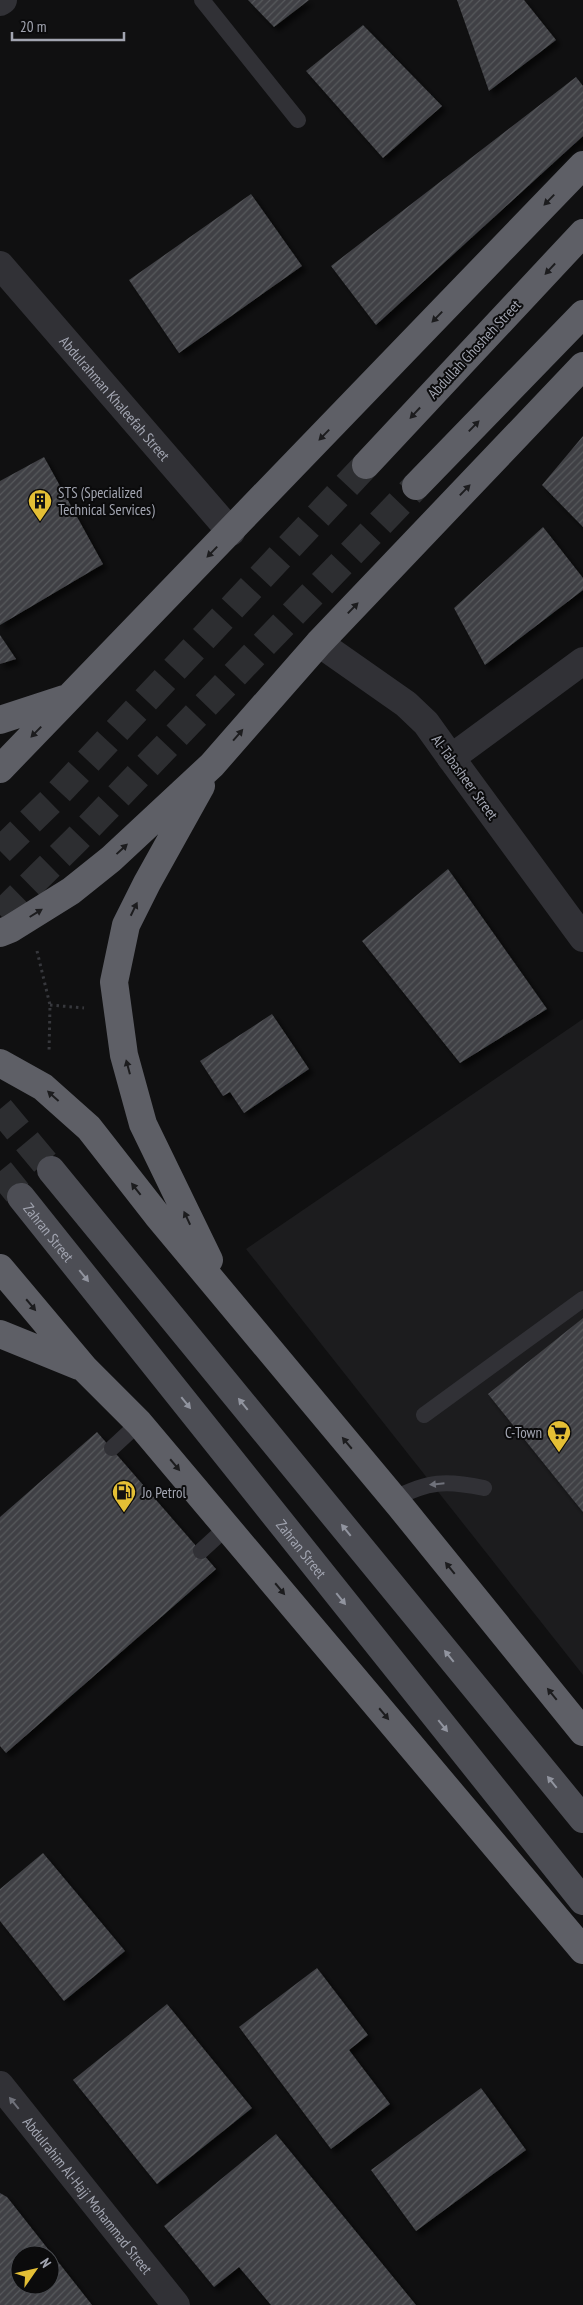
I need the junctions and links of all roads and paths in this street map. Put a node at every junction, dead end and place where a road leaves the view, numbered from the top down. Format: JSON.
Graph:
{"nodes":[{"id":1,"x":202,"y":0,"type":"edge"},
{"id":2,"x":298,"y":120,"type":"dead end"},
{"id":3,"x":583,"y":165,"type":"edge"},
{"id":4,"x":583,"y":233,"type":"edge"},
{"id":5,"x":0,"y":265,"type":"edge"},
{"id":6,"x":583,"y":314,"type":"edge"},
{"id":7,"x":583,"y":366,"type":"edge"},
{"id":8,"x":366,"y":465,"type":"tunnel mouth"},
{"id":9,"x":416,"y":486,"type":"tunnel mouth"},
{"id":10,"x":231,"y":532,"type":"junction"},
{"id":11,"x":319,"y":643,"type":"junction"},
{"id":12,"x":583,"y":661,"type":"edge"},
{"id":13,"x":70,"y":697,"type":"junction"},
{"id":14,"x":0,"y":720,"type":"edge"},
{"id":15,"x":452,"y":758,"type":"junction"},
{"id":16,"x":212,"y":765,"type":"junction"},
{"id":17,"x":0,"y":769,"type":"edge"},
{"id":18,"x":11,"y":927,"type":"edge"},
{"id":19,"x":583,"y":938,"type":"edge"},
{"id":20,"x":0,"y":1063,"type":"edge"},
{"id":21,"x":43,"y":1087,"type":"junction"},
{"id":22,"x":51,"y":1170,"type":"tunnel mouth"},
{"id":23,"x":21,"y":1197,"type":"tunnel mouth"},
{"id":24,"x":0,"y":1268,"type":"edge"},
{"id":25,"x":583,"y":1299,"type":"edge"},
{"id":26,"x":234,"y":1307,"type":"junction"},
{"id":27,"x":0,"y":1334,"type":"edge"},
{"id":28,"x":85,"y":1369,"type":"junction"},
{"id":29,"x":424,"y":1415,"type":"dead end"},
{"id":30,"x":139,"y":1423,"type":"junction"},
{"id":31,"x":112,"y":1448,"type":"dead end"},
{"id":32,"x":484,"y":1488,"type":"dead end"},
{"id":33,"x":393,"y":1499,"type":"junction"},
{"id":34,"x":228,"y":1527,"type":"junction"},
{"id":35,"x":202,"y":1551,"type":"dead end"},
{"id":36,"x":583,"y":1732,"type":"edge"},
{"id":37,"x":583,"y":1819,"type":"edge"},
{"id":38,"x":583,"y":1902,"type":"edge"},
{"id":39,"x":583,"y":1950,"type":"edge"},
{"id":40,"x":0,"y":2085,"type":"edge"},
{"id":41,"x":176,"y":2305,"type":"edge"}],
"edges":[{"from":1,"to":2,"type":"lane"},
{"from":3,"to":10,"type":"highway","one_way":true},
{"from":4,"to":8,"type":"highway","name":"Abdullah Ghosheh Street","one_way":true},
{"from":5,"to":10,"type":"street","name":"Abdulrahman Khaleefah Street"},
{"from":9,"to":6,"type":"highway","one_way":true},
{"from":11,"to":7,"type":"highway","one_way":true},
{"from":10,"to":13,"type":"highway","one_way":true},
{"from":11,"to":15,"type":"street","name":"Al-Tabasheer Street"},
{"from":16,"to":11,"type":"highway","one_way":true},
{"from":12,"to":15,"type":"street"},
{"from":13,"to":14,"type":"highway"},
{"from":13,"to":17,"type":"highway","one_way":true},
{"from":15,"to":19,"type":"street","name":"Al-Tabasheer Street"},
{"from":18,"to":16,"type":"highway","one_way":true},
{"from":26,"to":16,"type":"highway","one_way":true},
{"from":18,"to":21,"type":"path"},
{"from":20,"to":21,"type":"highway"},
{"from":26,"to":21,"type":"highway","one_way":true},
{"from":37,"to":22,"type":"main road","one_way":true},
{"from":23,"to":38,"type":"main road","name":"Zahran Street","one_way":true},
{"from":24,"to":28,"type":"highway","one_way":true},
{"from":25,"to":29,"type":"lane"},
{"from":33,"to":26,"type":"highway","one_way":true},
{"from":27,"to":28,"type":"highway"},
{"from":28,"to":30,"type":"highway"},
{"from":30,"to":31,"type":"lane"},
{"from":30,"to":34,"type":"highway","one_way":true},
{"from":32,"to":33,"type":"lane","one_way":true},
{"from":36,"to":33,"type":"highway","one_way":true},
{"from":34,"to":35,"type":"lane"},
{"from":34,"to":39,"type":"highway","one_way":true},
{"from":41,"to":40,"type":"street","name":"Abdulrahim Al-Hajj Mohammad Street","one_way":true}]}
